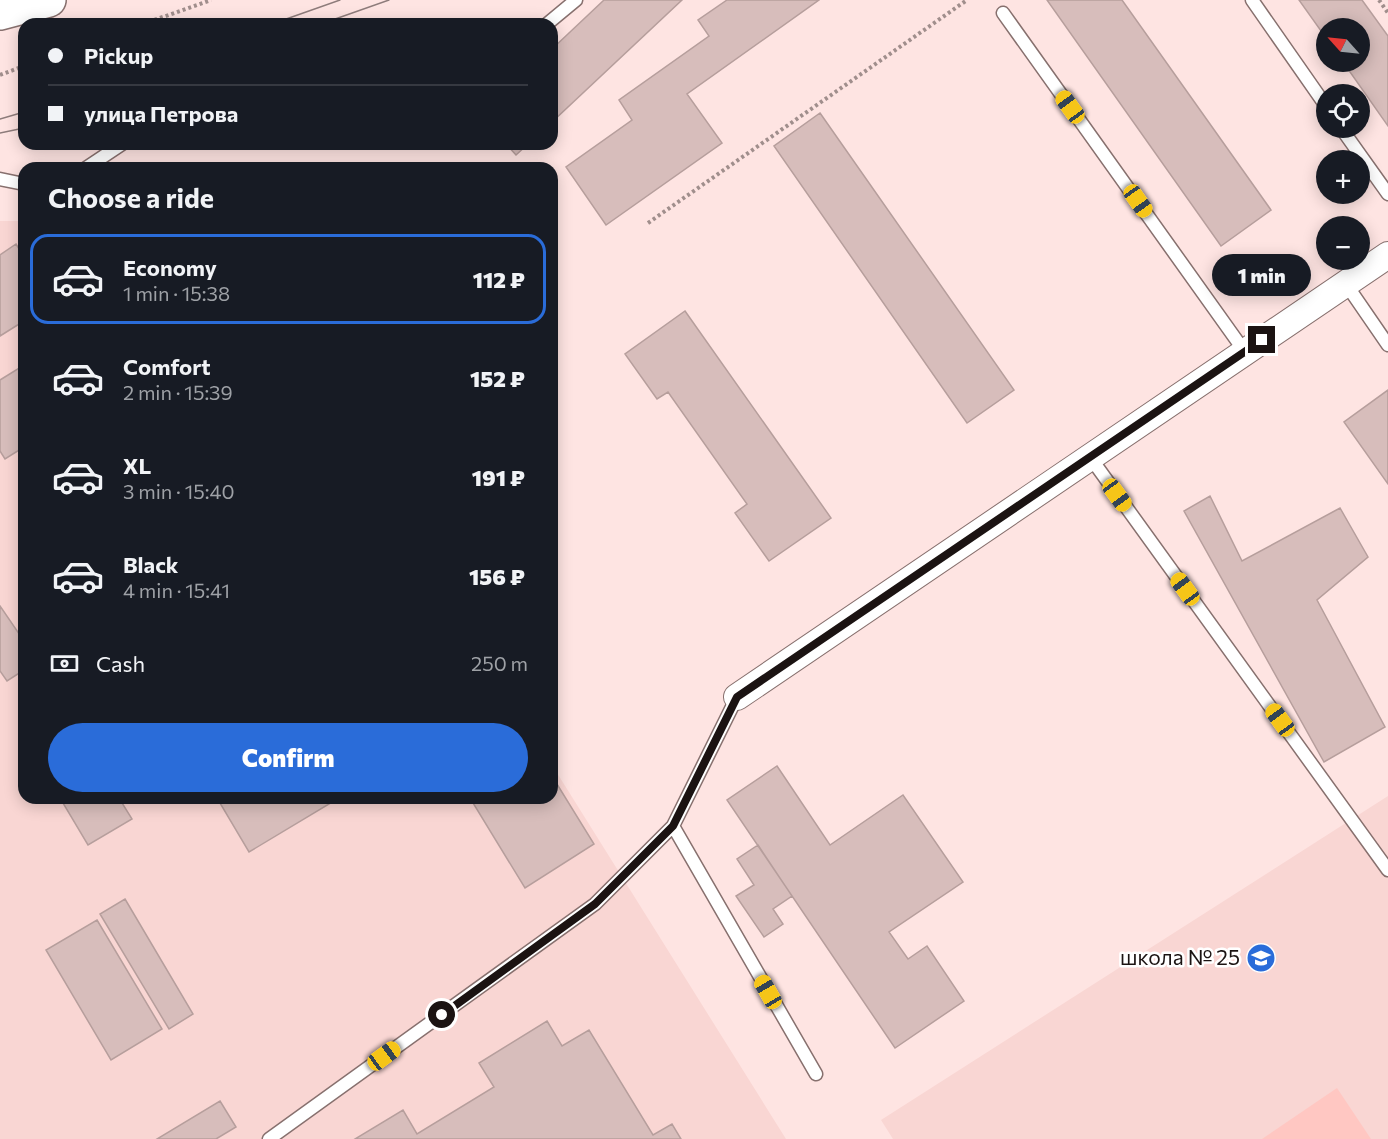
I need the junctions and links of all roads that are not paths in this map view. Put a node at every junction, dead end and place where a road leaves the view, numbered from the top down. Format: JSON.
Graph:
{"nodes":[{"id":1,"x":49,"y":0,"type":"edge"},
{"id":2,"x":576,"y":0,"type":"edge"},
{"id":3,"x":1252,"y":0,"type":"edge"},
{"id":4,"x":1003,"y":13,"type":"dead end"},
{"id":5,"x":0,"y":14,"type":"edge"},
{"id":6,"x":554,"y":18,"type":"edge"},
{"id":7,"x":1316,"y":92,"type":"edge"},
{"id":8,"x":1348,"y":138,"type":"edge"},
{"id":9,"x":113,"y":150,"type":"edge"},
{"id":10,"x":96,"y":162,"type":"edge"},
{"id":11,"x":0,"y":179,"type":"edge"},
{"id":12,"x":18,"y":183,"type":"edge"},
{"id":13,"x":1388,"y":195,"type":"edge"},
{"id":14,"x":1388,"y":255,"type":"edge"},
{"id":15,"x":1346,"y":284,"type":"junction"},
{"id":16,"x":1388,"y":345,"type":"edge"},
{"id":17,"x":1245,"y":352,"type":"junction"},
{"id":18,"x":1090,"y":458,"type":"junction"},
{"id":19,"x":737,"y":697,"type":"joint"},
{"id":20,"x":673,"y":826,"type":"junction"},
{"id":21,"x":1388,"y":870,"type":"edge"},
{"id":22,"x":816,"y":1074,"type":"dead end"},
{"id":23,"x":269,"y":1139,"type":"edge"}],
"edges":[{"from":1,"to":5,"type":"main road"},
{"from":2,"to":6,"type":"lane"},
{"from":3,"to":7,"type":"lane"},
{"from":4,"to":17,"type":"lane"},
{"from":8,"to":13,"type":"lane"},
{"from":9,"to":10,"type":"lane"},
{"from":11,"to":12,"type":"lane"},
{"from":14,"to":15,"type":"street"},
{"from":15,"to":16,"type":"lane"},
{"from":15,"to":17,"type":"street"},
{"from":17,"to":18,"type":"street"},
{"from":18,"to":19,"type":"street"},
{"from":18,"to":21,"type":"lane"},
{"from":19,"to":20,"type":"lane"},
{"from":20,"to":22,"type":"lane"},
{"from":20,"to":23,"type":"lane"}]}
